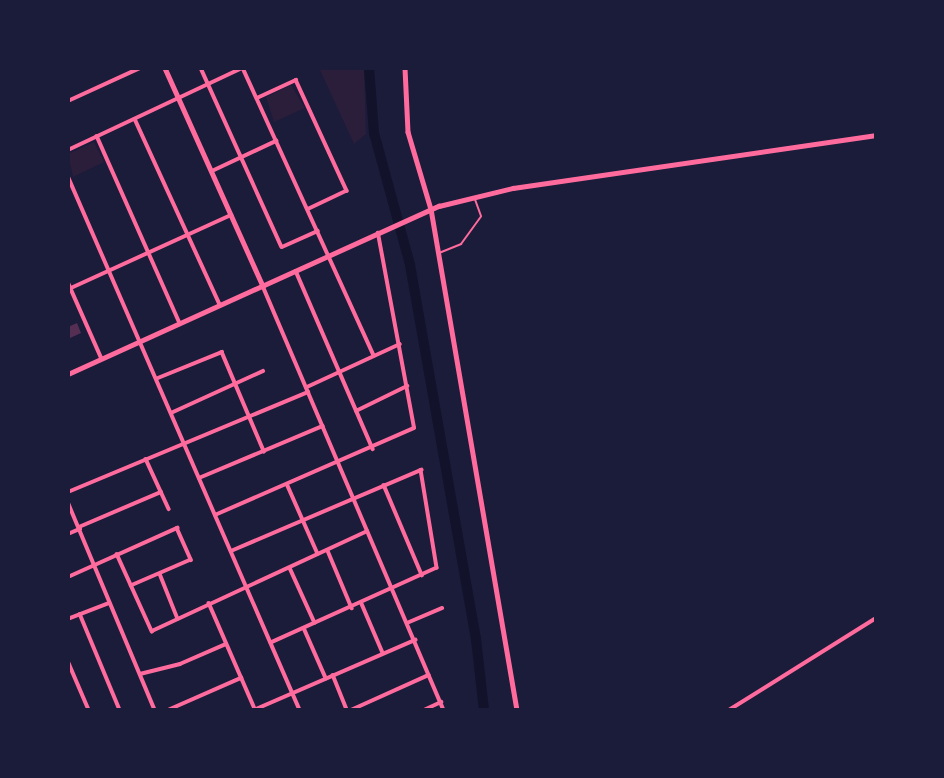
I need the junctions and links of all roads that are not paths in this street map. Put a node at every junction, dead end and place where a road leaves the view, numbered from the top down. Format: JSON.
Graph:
{"nodes":[{"id":1,"x":140,"y":68,"type":"edge"},
{"id":2,"x":164,"y":68,"type":"edge"},
{"id":3,"x":201,"y":68,"type":"edge"},
{"id":4,"x":242,"y":68,"type":"edge"},
{"id":5,"x":405,"y":68,"type":"edge"},
{"id":6,"x":208,"y":85,"type":"junction"},
{"id":7,"x":257,"y":98,"type":"junction"},
{"id":8,"x":178,"y":99,"type":"junction"},
{"id":9,"x":68,"y":101,"type":"edge"},
{"id":10,"x":135,"y":119,"type":"junction"},
{"id":11,"x":876,"y":135,"type":"edge"},
{"id":12,"x":97,"y":136,"type":"junction"},
{"id":13,"x":276,"y":141,"type":"junction"},
{"id":14,"x":68,"y":149,"type":"edge"},
{"id":15,"x":241,"y":158,"type":"junction"},
{"id":16,"x":212,"y":171,"type":"junction"},
{"id":17,"x":68,"y":176,"type":"edge"},
{"id":18,"x":474,"y":196,"type":"junction"},
{"id":19,"x":308,"y":209,"type":"junction"},
{"id":20,"x":431,"y":209,"type":"junction"},
{"id":21,"x":231,"y":215,"type":"junction"},
{"id":22,"x":318,"y":231,"type":"junction"},
{"id":23,"x":378,"y":233,"type":"junction"},
{"id":24,"x":188,"y":234,"type":"junction"},
{"id":25,"x":149,"y":251,"type":"junction"},
{"id":26,"x":439,"y":253,"type":"junction"},
{"id":27,"x":330,"y":255,"type":"junction"},
{"id":28,"x":112,"y":270,"type":"junction"},
{"id":29,"x":296,"y":271,"type":"junction"},
{"id":30,"x":68,"y":282,"type":"edge"},
{"id":31,"x":263,"y":286,"type":"junction"},
{"id":32,"x":71,"y":288,"type":"junction"},
{"id":33,"x":220,"y":305,"type":"junction"},
{"id":34,"x":180,"y":323,"type":"junction"},
{"id":35,"x":143,"y":341,"type":"junction"},
{"id":36,"x":400,"y":344,"type":"junction"},
{"id":37,"x":374,"y":356,"type":"junction"},
{"id":38,"x":102,"y":359,"type":"junction"},
{"id":39,"x":263,"y":372,"type":"dead end"},
{"id":40,"x":339,"y":372,"type":"junction"},
{"id":41,"x":68,"y":374,"type":"edge"},
{"id":42,"x":158,"y":378,"type":"junction"},
{"id":43,"x":236,"y":384,"type":"junction"},
{"id":44,"x":407,"y":386,"type":"junction"},
{"id":45,"x":307,"y":390,"type":"junction"},
{"id":46,"x":356,"y":411,"type":"junction"},
{"id":47,"x":171,"y":413,"type":"junction"},
{"id":48,"x":247,"y":416,"type":"junction"},
{"id":49,"x":323,"y":426,"type":"junction"},
{"id":50,"x":186,"y":443,"type":"junction"},
{"id":51,"x":373,"y":449,"type":"junction"},
{"id":52,"x":264,"y":452,"type":"junction"},
{"id":53,"x":146,"y":458,"type":"junction"},
{"id":54,"x":339,"y":463,"type":"junction"},
{"id":55,"x":199,"y":478,"type":"junction"},
{"id":56,"x":287,"y":485,"type":"junction"},
{"id":57,"x":384,"y":485,"type":"junction"},
{"id":58,"x":68,"y":492,"type":"edge"},
{"id":59,"x":161,"y":492,"type":"junction"},
{"id":60,"x":354,"y":498,"type":"junction"},
{"id":61,"x":68,"y":502,"type":"edge"},
{"id":62,"x":169,"y":509,"type":"dead end"},
{"id":63,"x":215,"y":516,"type":"junction"},
{"id":64,"x":302,"y":520,"type":"junction"},
{"id":65,"x":80,"y":528,"type":"junction"},
{"id":66,"x":367,"y":531,"type":"junction"},
{"id":67,"x":68,"y":534,"type":"edge"},
{"id":68,"x":231,"y":551,"type":"junction"},
{"id":69,"x":328,"y":551,"type":"junction"},
{"id":70,"x":117,"y":554,"type":"junction"},
{"id":71,"x":318,"y":554,"type":"junction"},
{"id":72,"x":95,"y":565,"type":"junction"},
{"id":73,"x":290,"y":568,"type":"junction"},
{"id":74,"x":160,"y":573,"type":"junction"},
{"id":75,"x":422,"y":575,"type":"junction"},
{"id":76,"x":68,"y":577,"type":"edge"},
{"id":77,"x":131,"y":586,"type":"junction"},
{"id":78,"x":247,"y":588,"type":"junction"},
{"id":79,"x":393,"y":589,"type":"junction"},
{"id":80,"x":109,"y":603,"type":"junction"},
{"id":81,"x":209,"y":603,"type":"junction"},
{"id":82,"x":362,"y":604,"type":"junction"},
{"id":83,"x":352,"y":608,"type":"junction"},
{"id":84,"x":442,"y":608,"type":"dead end"},
{"id":85,"x":80,"y":614,"type":"junction"},
{"id":86,"x":876,"y":618,"type":"edge"},
{"id":87,"x":68,"y":619,"type":"edge"},
{"id":88,"x":178,"y":619,"type":"junction"},
{"id":89,"x":315,"y":623,"type":"junction"},
{"id":90,"x":408,"y":623,"type":"junction"},
{"id":91,"x":304,"y":628,"type":"junction"},
{"id":92,"x":415,"y":640,"type":"junction"},
{"id":93,"x":271,"y":643,"type":"junction"},
{"id":94,"x":226,"y":644,"type":"junction"},
{"id":95,"x":383,"y":653,"type":"junction"},
{"id":96,"x":68,"y":661,"type":"edge"},
{"id":97,"x":139,"y":674,"type":"junction"},
{"id":98,"x":333,"y":675,"type":"junction"},
{"id":99,"x":429,"y":675,"type":"junction"},
{"id":100,"x":241,"y":678,"type":"junction"},
{"id":101,"x":326,"y":678,"type":"junction"},
{"id":102,"x":293,"y":692,"type":"junction"},
{"id":103,"x":441,"y":702,"type":"junction"},
{"id":104,"x":89,"y":710,"type":"edge"},
{"id":105,"x":120,"y":710,"type":"edge"},
{"id":106,"x":155,"y":710,"type":"edge"},
{"id":107,"x":167,"y":710,"type":"edge"},
{"id":108,"x":254,"y":710,"type":"edge"},
{"id":109,"x":300,"y":710,"type":"edge"},
{"id":110,"x":349,"y":710,"type":"edge"},
{"id":111,"x":424,"y":710,"type":"edge"},
{"id":112,"x":444,"y":710,"type":"edge"},
{"id":113,"x":517,"y":710,"type":"edge"},
{"id":114,"x":729,"y":710,"type":"edge"}],
"edges":[{"from":1,"to":9,"type":"street"},
{"from":2,"to":8,"type":"street"},
{"from":3,"to":6,"type":"street"},
{"from":4,"to":6,"type":"street"},
{"from":4,"to":7,"type":"street"},
{"from":5,"to":20,"type":"street"},
{"from":6,"to":8,"type":"street"},
{"from":6,"to":15,"type":"street"},
{"from":7,"to":13,"type":"street"},
{"from":7,"to":19,"type":"street"},
{"from":8,"to":10,"type":"street"},
{"from":8,"to":16,"type":"street"},
{"from":10,"to":12,"type":"street"},
{"from":10,"to":24,"type":"street"},
{"from":11,"to":18,"type":"street"},
{"from":12,"to":14,"type":"street"},
{"from":12,"to":25,"type":"street"},
{"from":13,"to":15,"type":"street"},
{"from":13,"to":19,"type":"street"},
{"from":15,"to":16,"type":"street"},
{"from":15,"to":22,"type":"street"},
{"from":16,"to":21,"type":"street"},
{"from":17,"to":28,"type":"street"},
{"from":18,"to":20,"type":"street"},
{"from":18,"to":26,"type":"lane"},
{"from":19,"to":22,"type":"street"},
{"from":20,"to":23,"type":"street"},
{"from":20,"to":26,"type":"street"},
{"from":21,"to":24,"type":"street"},
{"from":21,"to":31,"type":"street"},
{"from":22,"to":27,"type":"street"},
{"from":23,"to":27,"type":"street"},
{"from":23,"to":36,"type":"street"},
{"from":24,"to":25,"type":"street"},
{"from":24,"to":33,"type":"street"},
{"from":25,"to":28,"type":"street"},
{"from":25,"to":34,"type":"street"},
{"from":26,"to":113,"type":"street"},
{"from":27,"to":29,"type":"street"},
{"from":27,"to":37,"type":"street"},
{"from":28,"to":32,"type":"street"},
{"from":28,"to":35,"type":"street"},
{"from":29,"to":31,"type":"street"},
{"from":29,"to":40,"type":"street"},
{"from":30,"to":32,"type":"street"},
{"from":31,"to":33,"type":"street"},
{"from":31,"to":45,"type":"street"},
{"from":32,"to":38,"type":"street"},
{"from":33,"to":34,"type":"street"},
{"from":34,"to":35,"type":"street"},
{"from":35,"to":38,"type":"street"},
{"from":35,"to":42,"type":"street"},
{"from":36,"to":37,"type":"street"},
{"from":36,"to":44,"type":"street"},
{"from":37,"to":40,"type":"street"},
{"from":38,"to":41,"type":"street"},
{"from":39,"to":43,"type":"street"},
{"from":40,"to":45,"type":"street"},
{"from":40,"to":46,"type":"street"},
{"from":42,"to":43,"type":"street"},
{"from":42,"to":47,"type":"street"},
{"from":43,"to":47,"type":"street"},
{"from":43,"to":48,"type":"street"},
{"from":44,"to":46,"type":"street"},
{"from":44,"to":51,"type":"street"},
{"from":45,"to":48,"type":"street"},
{"from":45,"to":49,"type":"street"},
{"from":46,"to":51,"type":"street"},
{"from":47,"to":50,"type":"street"},
{"from":48,"to":50,"type":"street"},
{"from":48,"to":52,"type":"street"},
{"from":49,"to":52,"type":"street"},
{"from":49,"to":54,"type":"street"},
{"from":50,"to":53,"type":"street"},
{"from":50,"to":55,"type":"street"},
{"from":51,"to":54,"type":"street"},
{"from":52,"to":55,"type":"street"},
{"from":53,"to":58,"type":"street"},
{"from":53,"to":59,"type":"street"},
{"from":54,"to":56,"type":"street"},
{"from":54,"to":60,"type":"street"},
{"from":55,"to":63,"type":"street"},
{"from":56,"to":63,"type":"street"},
{"from":56,"to":64,"type":"street"},
{"from":57,"to":60,"type":"street"},
{"from":57,"to":75,"type":"street"},
{"from":57,"to":75,"type":"street"},
{"from":59,"to":62,"type":"street"},
{"from":59,"to":65,"type":"street"},
{"from":60,"to":64,"type":"street"},
{"from":60,"to":66,"type":"street"},
{"from":61,"to":65,"type":"street"},
{"from":63,"to":68,"type":"street"},
{"from":64,"to":68,"type":"street"},
{"from":64,"to":71,"type":"street"},
{"from":65,"to":67,"type":"street"},
{"from":65,"to":72,"type":"street"},
{"from":66,"to":69,"type":"street"},
{"from":66,"to":79,"type":"street"},
{"from":68,"to":78,"type":"street"},
{"from":69,"to":71,"type":"street"},
{"from":69,"to":83,"type":"street"},
{"from":70,"to":72,"type":"street"},
{"from":70,"to":74,"type":"street"},
{"from":70,"to":77,"type":"street"},
{"from":71,"to":73,"type":"street"},
{"from":72,"to":76,"type":"street"},
{"from":72,"to":80,"type":"street"},
{"from":73,"to":78,"type":"street"},
{"from":73,"to":89,"type":"street"},
{"from":74,"to":77,"type":"street"},
{"from":74,"to":88,"type":"street"},
{"from":75,"to":79,"type":"street"},
{"from":77,"to":88,"type":"street"},
{"from":78,"to":81,"type":"street"},
{"from":78,"to":93,"type":"street"},
{"from":79,"to":82,"type":"street"},
{"from":79,"to":90,"type":"street"},
{"from":80,"to":85,"type":"street"},
{"from":80,"to":97,"type":"street"},
{"from":81,"to":88,"type":"street"},
{"from":81,"to":94,"type":"street"},
{"from":82,"to":83,"type":"street"},
{"from":82,"to":95,"type":"street"},
{"from":83,"to":89,"type":"street"},
{"from":84,"to":90,"type":"street"},
{"from":85,"to":87,"type":"street"},
{"from":85,"to":105,"type":"street"},
{"from":86,"to":114,"type":"street"},
{"from":89,"to":91,"type":"street"},
{"from":90,"to":92,"type":"street"},
{"from":91,"to":93,"type":"street"},
{"from":91,"to":101,"type":"street"},
{"from":92,"to":95,"type":"street"},
{"from":92,"to":99,"type":"street"},
{"from":93,"to":102,"type":"street"},
{"from":94,"to":97,"type":"street"},
{"from":94,"to":100,"type":"street"},
{"from":95,"to":98,"type":"street"},
{"from":96,"to":104,"type":"street"},
{"from":97,"to":106,"type":"street"},
{"from":98,"to":101,"type":"street"},
{"from":98,"to":110,"type":"street"},
{"from":99,"to":103,"type":"street"},
{"from":99,"to":110,"type":"street"},
{"from":100,"to":107,"type":"street"},
{"from":100,"to":108,"type":"street"},
{"from":101,"to":102,"type":"street"},
{"from":102,"to":108,"type":"street"},
{"from":102,"to":109,"type":"street"},
{"from":103,"to":111,"type":"street"},
{"from":103,"to":112,"type":"street"}]}
